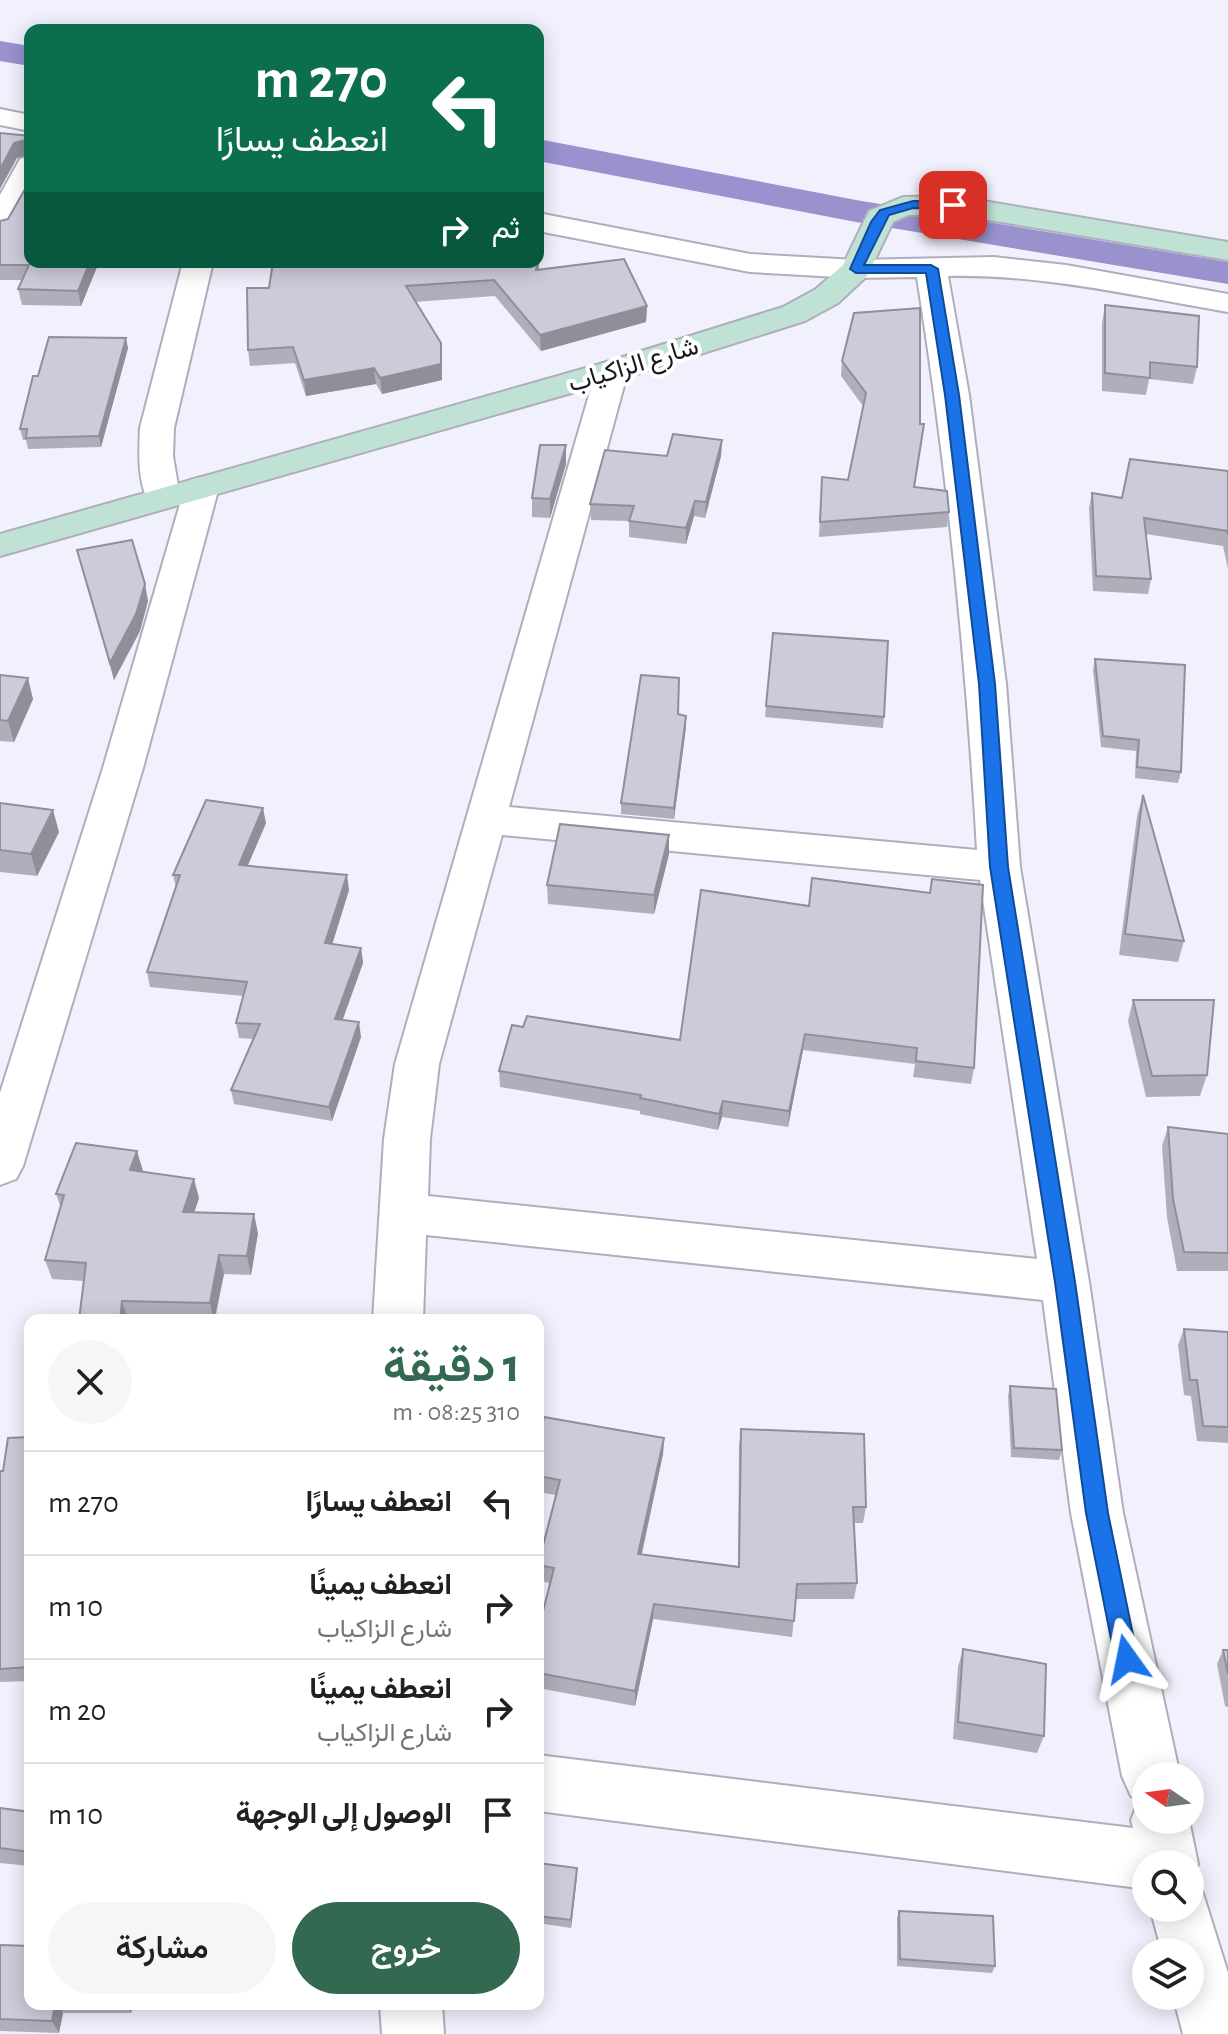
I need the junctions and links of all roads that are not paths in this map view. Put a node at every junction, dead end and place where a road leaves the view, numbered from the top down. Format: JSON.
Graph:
{"nodes":[{"id":1,"x":0,"y":117,"type":"edge"},
{"id":2,"x":24,"y":122,"type":"edge"},
{"id":3,"x":24,"y":177,"type":"edge"},
{"id":4,"x":544,"y":223,"type":"edge"},
{"id":5,"x":0,"y":225,"type":"edge"},
{"id":6,"x":1228,"y":251,"type":"edge"},
{"id":7,"x":197,"y":268,"type":"edge"},
{"id":8,"x":856,"y":269,"type":"junction"},
{"id":9,"x":931,"y":269,"type":"junction"},
{"id":10,"x":1228,"y":303,"type":"edge"},
{"id":11,"x":612,"y":371,"type":"junction"},
{"id":12,"x":202,"y":487,"type":"junction"},
{"id":13,"x":163,"y":498,"type":"junction"},
{"id":14,"x":0,"y":545,"type":"edge"},
{"id":15,"x":484,"y":819,"type":"junction"},
{"id":16,"x":999,"y":867,"type":"junction"},
{"id":17,"x":0,"y":1166,"type":"edge"},
{"id":18,"x":405,"y":1213,"type":"junction"},
{"id":19,"x":1065,"y":1282,"type":"junction"},
{"id":20,"x":398,"y":1314,"type":"edge"},
{"id":21,"x":1148,"y":1762,"type":"edge"},
{"id":22,"x":544,"y":1784,"type":"edge"},
{"id":23,"x":1132,"y":1859,"type":"edge"},
{"id":24,"x":1184,"y":1922,"type":"edge"},
{"id":25,"x":411,"y":2010,"type":"edge"},
{"id":26,"x":413,"y":2034,"type":"edge"},
{"id":27,"x":1214,"y":2034,"type":"edge"}],
"edges":[{"from":1,"to":2,"type":"street"},
{"from":3,"to":5,"type":"street"},
{"from":4,"to":8,"type":"street"},
{"from":6,"to":8,"type":"street","name":"شارع الزاكياب"},
{"from":7,"to":13,"type":"street"},
{"from":8,"to":9,"type":"street"},
{"from":8,"to":11,"type":"street","name":"شارع الزاكياب"},
{"from":9,"to":10,"type":"street"},
{"from":9,"to":16,"type":"street"},
{"from":11,"to":12,"type":"street","name":"شارع الزاكياب"},
{"from":11,"to":15,"type":"street"},
{"from":12,"to":13,"type":"street","name":"شارع الزاكياب"},
{"from":12,"to":17,"type":"street"},
{"from":13,"to":14,"type":"street","name":"شارع الزاكياب"},
{"from":15,"to":16,"type":"street"},
{"from":15,"to":18,"type":"street"},
{"from":16,"to":19,"type":"street"},
{"from":18,"to":19,"type":"street"},
{"from":18,"to":20,"type":"street"},
{"from":19,"to":21,"type":"street"},
{"from":22,"to":23,"type":"street"},
{"from":24,"to":27,"type":"street"},
{"from":25,"to":26,"type":"street"}]}
